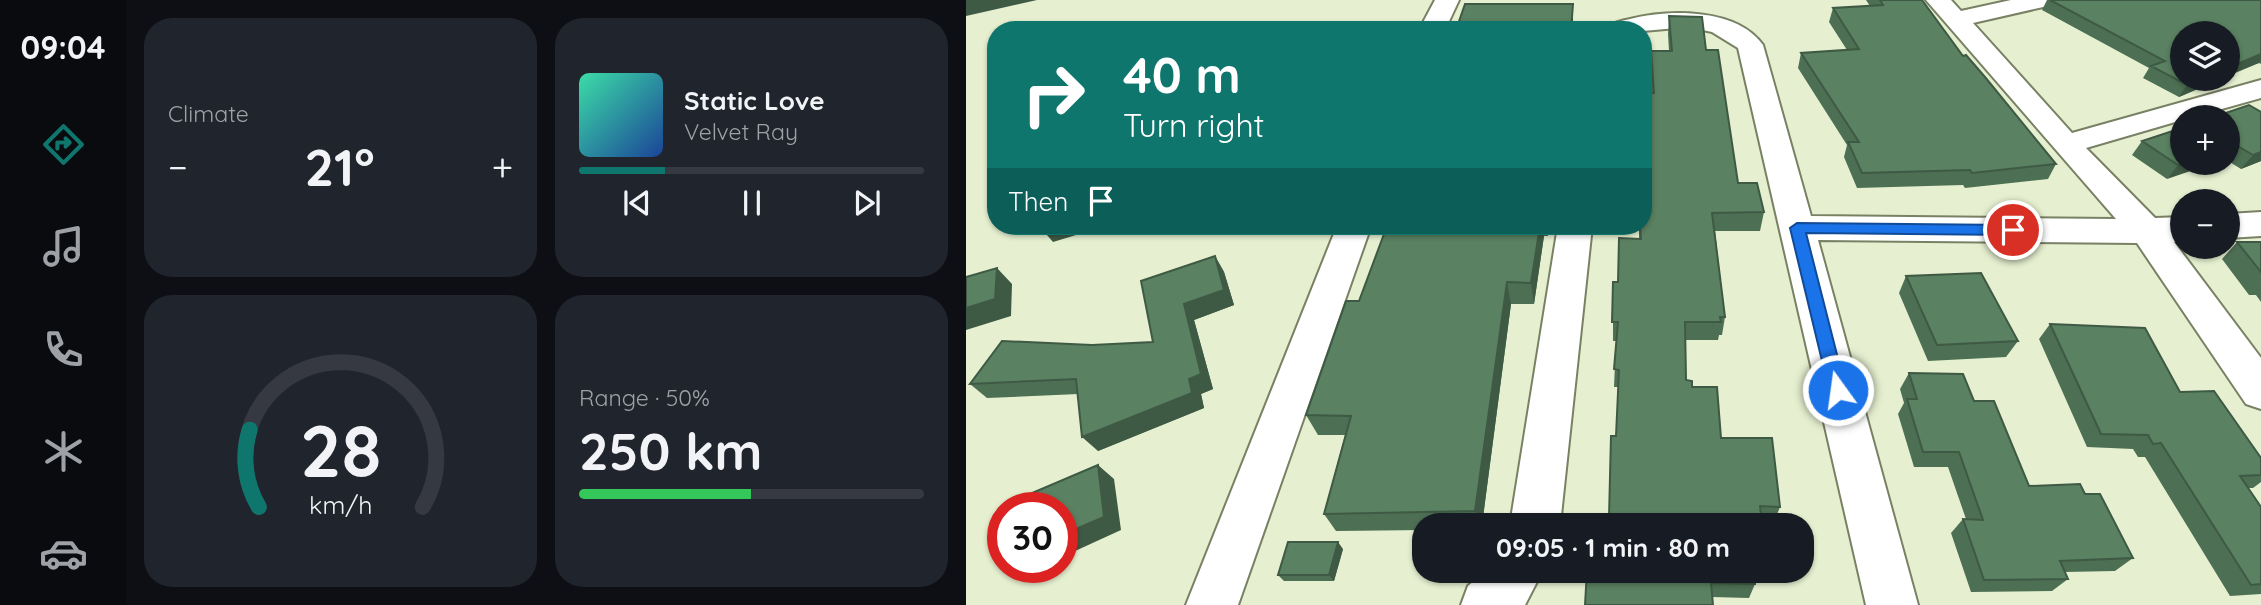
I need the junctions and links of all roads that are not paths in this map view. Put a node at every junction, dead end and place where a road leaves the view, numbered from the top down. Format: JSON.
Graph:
{"nodes":[{"id":1,"x":1447,"y":0,"type":"edge"},
{"id":2,"x":2043,"y":0,"type":"edge"},
{"id":3,"x":1947,"y":10,"type":"edge"},
{"id":4,"x":1436,"y":21,"type":"edge"},
{"id":5,"x":1652,"y":22,"type":"edge"},
{"id":6,"x":2261,"y":89,"type":"edge"},
{"id":7,"x":2065,"y":144,"type":"junction"},
{"id":8,"x":2261,"y":224,"type":"edge"},
{"id":9,"x":2240,"y":225,"type":"edge"},
{"id":10,"x":1797,"y":228,"type":"junction"},
{"id":11,"x":2165,"y":230,"type":"edge"},
{"id":12,"x":1351,"y":235,"type":"edge"},
{"id":13,"x":1574,"y":235,"type":"edge"},
{"id":14,"x":2261,"y":391,"type":"edge"},
{"id":15,"x":1537,"y":513,"type":"edge"},
{"id":16,"x":1509,"y":583,"type":"edge"},
{"id":17,"x":1212,"y":605,"type":"edge"},
{"id":18,"x":1487,"y":605,"type":"edge"},
{"id":19,"x":1892,"y":605,"type":"edge"}],
"edges":[{"from":1,"to":4,"type":"street"},
{"from":2,"to":3,"type":"street"},
{"from":3,"to":7,"type":"street"},
{"from":5,"to":10,"type":"street"},
{"from":6,"to":7,"type":"street"},
{"from":7,"to":11,"type":"street"},
{"from":8,"to":9,"type":"street"},
{"from":10,"to":11,"type":"street"},
{"from":10,"to":19,"type":"street"},
{"from":11,"to":14,"type":"street"},
{"from":12,"to":17,"type":"street"},
{"from":13,"to":15,"type":"street"},
{"from":16,"to":18,"type":"street"}]}
